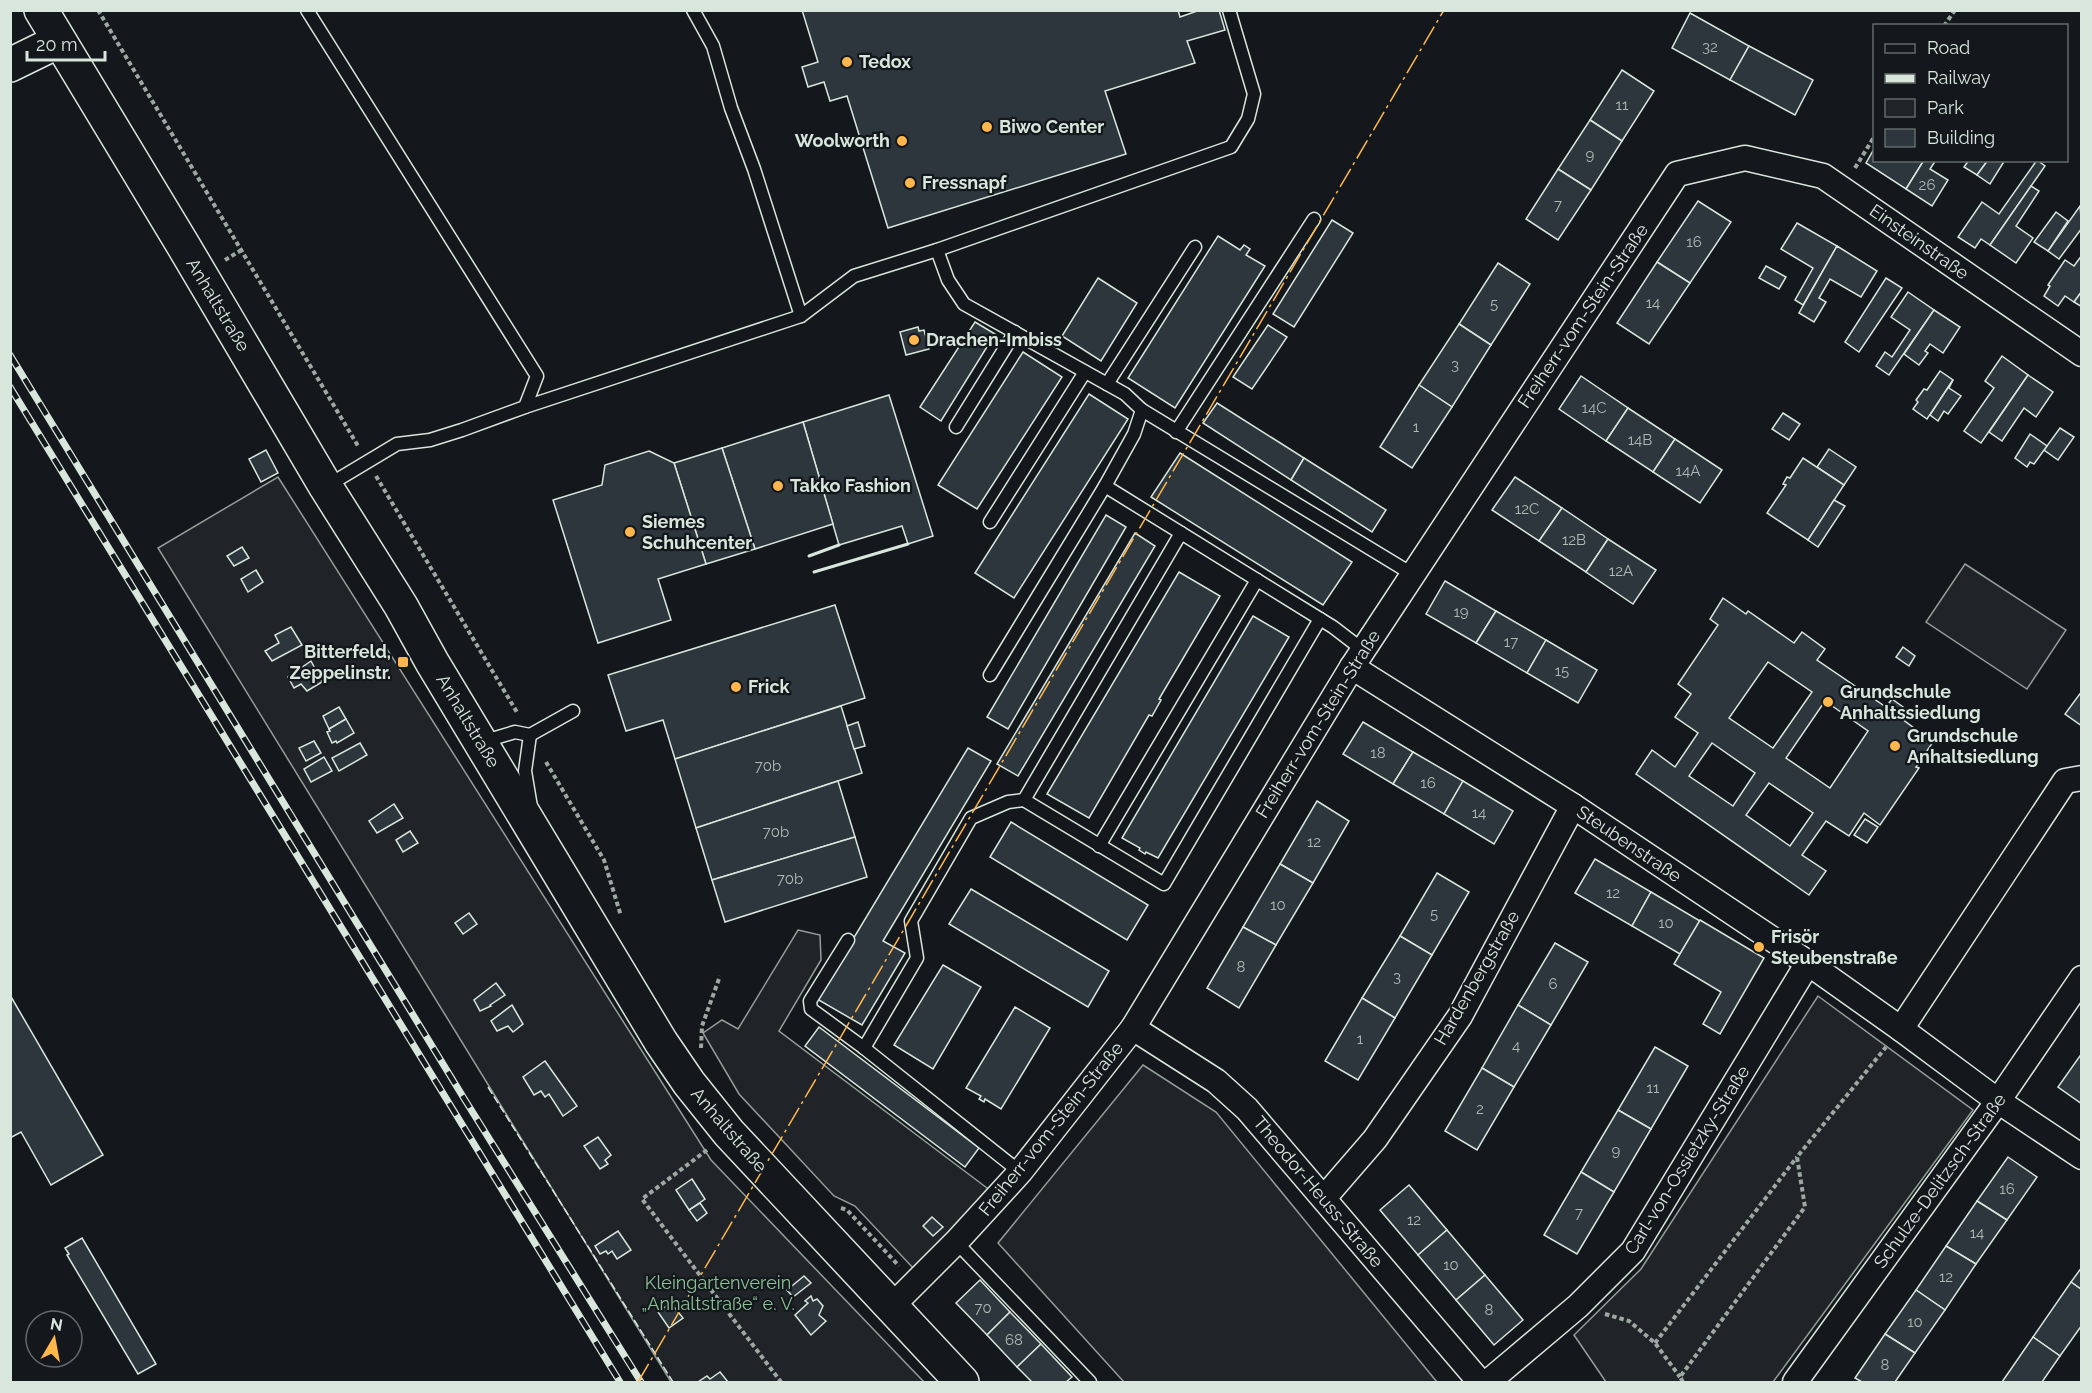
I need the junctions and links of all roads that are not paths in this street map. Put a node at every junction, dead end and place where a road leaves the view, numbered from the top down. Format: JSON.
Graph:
{"nodes":[{"id":1,"x":41,"y":10,"type":"edge"},
{"id":2,"x":308,"y":10,"type":"edge"},
{"id":3,"x":693,"y":10,"type":"edge"},
{"id":4,"x":1229,"y":10,"type":"edge"},
{"id":5,"x":59,"y":41,"type":"junction"},
{"id":6,"x":10,"y":65,"type":"edge"},
{"id":7,"x":1745,"y":158,"type":"joint"},
{"id":8,"x":1314,"y":219,"type":"dead end"},
{"id":9,"x":1195,"y":247,"type":"dead end"},
{"id":10,"x":937,"y":250,"type":"junction"},
{"id":11,"x":801,"y":316,"type":"junction"},
{"id":12,"x":1015,"y":333,"type":"junction"},
{"id":13,"x":2082,"y":354,"type":"edge"},
{"id":14,"x":1085,"y":372,"type":"junction"},
{"id":15,"x":1107,"y":384,"type":"junction"},
{"id":16,"x":525,"y":406,"type":"junction"},
{"id":17,"x":1142,"y":410,"type":"junction"},
{"id":18,"x":956,"y":427,"type":"dead end"},
{"id":19,"x":1176,"y":432,"type":"junction"},
{"id":20,"x":1105,"y":486,"type":"junction"},
{"id":21,"x":326,"y":487,"type":"junction"},
{"id":22,"x":990,"y":522,"type":"dead end"},
{"id":23,"x":1181,"y":533,"type":"junction"},
{"id":24,"x":1412,"y":574,"type":"junction"},
{"id":25,"x":1257,"y":580,"type":"junction"},
{"id":26,"x":1320,"y":620,"type":"junction"},
{"id":27,"x":1358,"y":659,"type":"junction"},
{"id":28,"x":990,"y":675,"type":"dead end"},
{"id":29,"x":573,"y":711,"type":"dead end"},
{"id":30,"x":530,"y":735,"type":"junction"},
{"id":31,"x":481,"y":742,"type":"junction"},
{"id":32,"x":2082,"y":778,"type":"edge"},
{"id":33,"x":1024,"y":800,"type":"junction"},
{"id":34,"x":1573,"y":806,"type":"junction"},
{"id":35,"x":532,"y":829,"type":"junction"},
{"id":36,"x":1099,"y":846,"type":"junction"},
{"id":37,"x":848,"y":940,"type":"dead end"},
{"id":38,"x":1808,"y":963,"type":"junction"},
{"id":39,"x":2082,"y":978,"type":"edge"},
{"id":40,"x":1133,"y":1028,"type":"junction"},
{"id":41,"x":1901,"y":1029,"type":"junction"},
{"id":42,"x":864,"y":1048,"type":"junction"},
{"id":43,"x":1998,"y":1101,"type":"junction"},
{"id":44,"x":2082,"y":1157,"type":"edge"},
{"id":45,"x":1020,"y":1172,"type":"junction"},
{"id":46,"x":1324,"y":1198,"type":"junction"},
{"id":47,"x":956,"y":1242,"type":"junction"},
{"id":48,"x":891,"y":1307,"type":"junction"},
{"id":49,"x":962,"y":1383,"type":"edge"},
{"id":50,"x":1090,"y":1383,"type":"edge"},
{"id":51,"x":1480,"y":1383,"type":"edge"},
{"id":52,"x":1488,"y":1383,"type":"edge"},
{"id":53,"x":1795,"y":1383,"type":"edge"}],
"edges":[{"from":1,"to":5,"type":"street","name":"Anhaltstraße"},
{"from":2,"to":16,"type":"lane"},
{"from":3,"to":11,"type":"lane"},
{"from":4,"to":10,"type":"lane"},
{"from":5,"to":6,"type":"street"},
{"from":5,"to":21,"type":"street","name":"Anhaltstraße"},
{"from":7,"to":13,"type":"street","name":"Einsteinstraße"},
{"from":7,"to":24,"type":"street","name":"Freiherr-vom-Stein-Straße"},
{"from":8,"to":19,"type":"lane"},
{"from":9,"to":15,"type":"lane"},
{"from":10,"to":11,"type":"lane"},
{"from":10,"to":12,"type":"lane"},
{"from":11,"to":16,"type":"lane"},
{"from":12,"to":14,"type":"lane"},
{"from":12,"to":18,"type":"lane"},
{"from":14,"to":15,"type":"lane"},
{"from":14,"to":22,"type":"lane"},
{"from":15,"to":17,"type":"lane"},
{"from":16,"to":21,"type":"lane"},
{"from":17,"to":19,"type":"lane"},
{"from":17,"to":20,"type":"lane"},
{"from":19,"to":24,"type":"lane"},
{"from":20,"to":23,"type":"lane"},
{"from":20,"to":28,"type":"lane"},
{"from":21,"to":31,"type":"street","name":"Anhaltstraße"},
{"from":23,"to":25,"type":"lane"},
{"from":23,"to":33,"type":"lane"},
{"from":24,"to":27,"type":"street","name":"Freiherr-vom-Stein-Straße"},
{"from":25,"to":26,"type":"lane"},
{"from":25,"to":36,"type":"lane"},
{"from":26,"to":27,"type":"lane"},
{"from":26,"to":36,"type":"lane"},
{"from":27,"to":34,"type":"street","name":"Steubenstraße"},
{"from":27,"to":40,"type":"street","name":"Freiherr-vom-Stein-Straße"},
{"from":29,"to":30,"type":"lane"},
{"from":30,"to":31,"type":"lane"},
{"from":30,"to":35,"type":"lane"},
{"from":31,"to":35,"type":"street","name":"Anhaltstraße"},
{"from":32,"to":41,"type":"street"},
{"from":33,"to":36,"type":"lane"},
{"from":33,"to":42,"type":"lane"},
{"from":34,"to":38,"type":"street","name":"Steubenstraße"},
{"from":34,"to":46,"type":"street","name":"Hardenbergstraße"},
{"from":35,"to":48,"type":"street","name":"Anhaltstraße"},
{"from":37,"to":42,"type":"lane"},
{"from":38,"to":41,"type":"street","name":"Steubenstraße"},
{"from":38,"to":52,"type":"street","name":"Carl-von-Ossietzky-Straße"},
{"from":39,"to":43,"type":"street","name":"Schulze-Delitzsch-Straße"},
{"from":40,"to":45,"type":"street","name":"Freiherr-vom-Stein-Straße"},
{"from":40,"to":46,"type":"street","name":"Theodor-Heuss-Straße"},
{"from":41,"to":43,"type":"street","name":"Steubenstraße"},
{"from":42,"to":45,"type":"lane"},
{"from":43,"to":44,"type":"street","name":"Steubenstraße"},
{"from":43,"to":53,"type":"street","name":"Schulze-Delitzsch-Straße"},
{"from":45,"to":47,"type":"street","name":"Freiherr-vom-Stein-Straße"},
{"from":46,"to":51,"type":"street","name":"Theodor-Heuss-Straße"},
{"from":47,"to":48,"type":"street","name":"Freiherr-vom-Stein-Straße"},
{"from":47,"to":50,"type":"lane"},
{"from":48,"to":49,"type":"street","name":"Anhaltstraße"}]}
